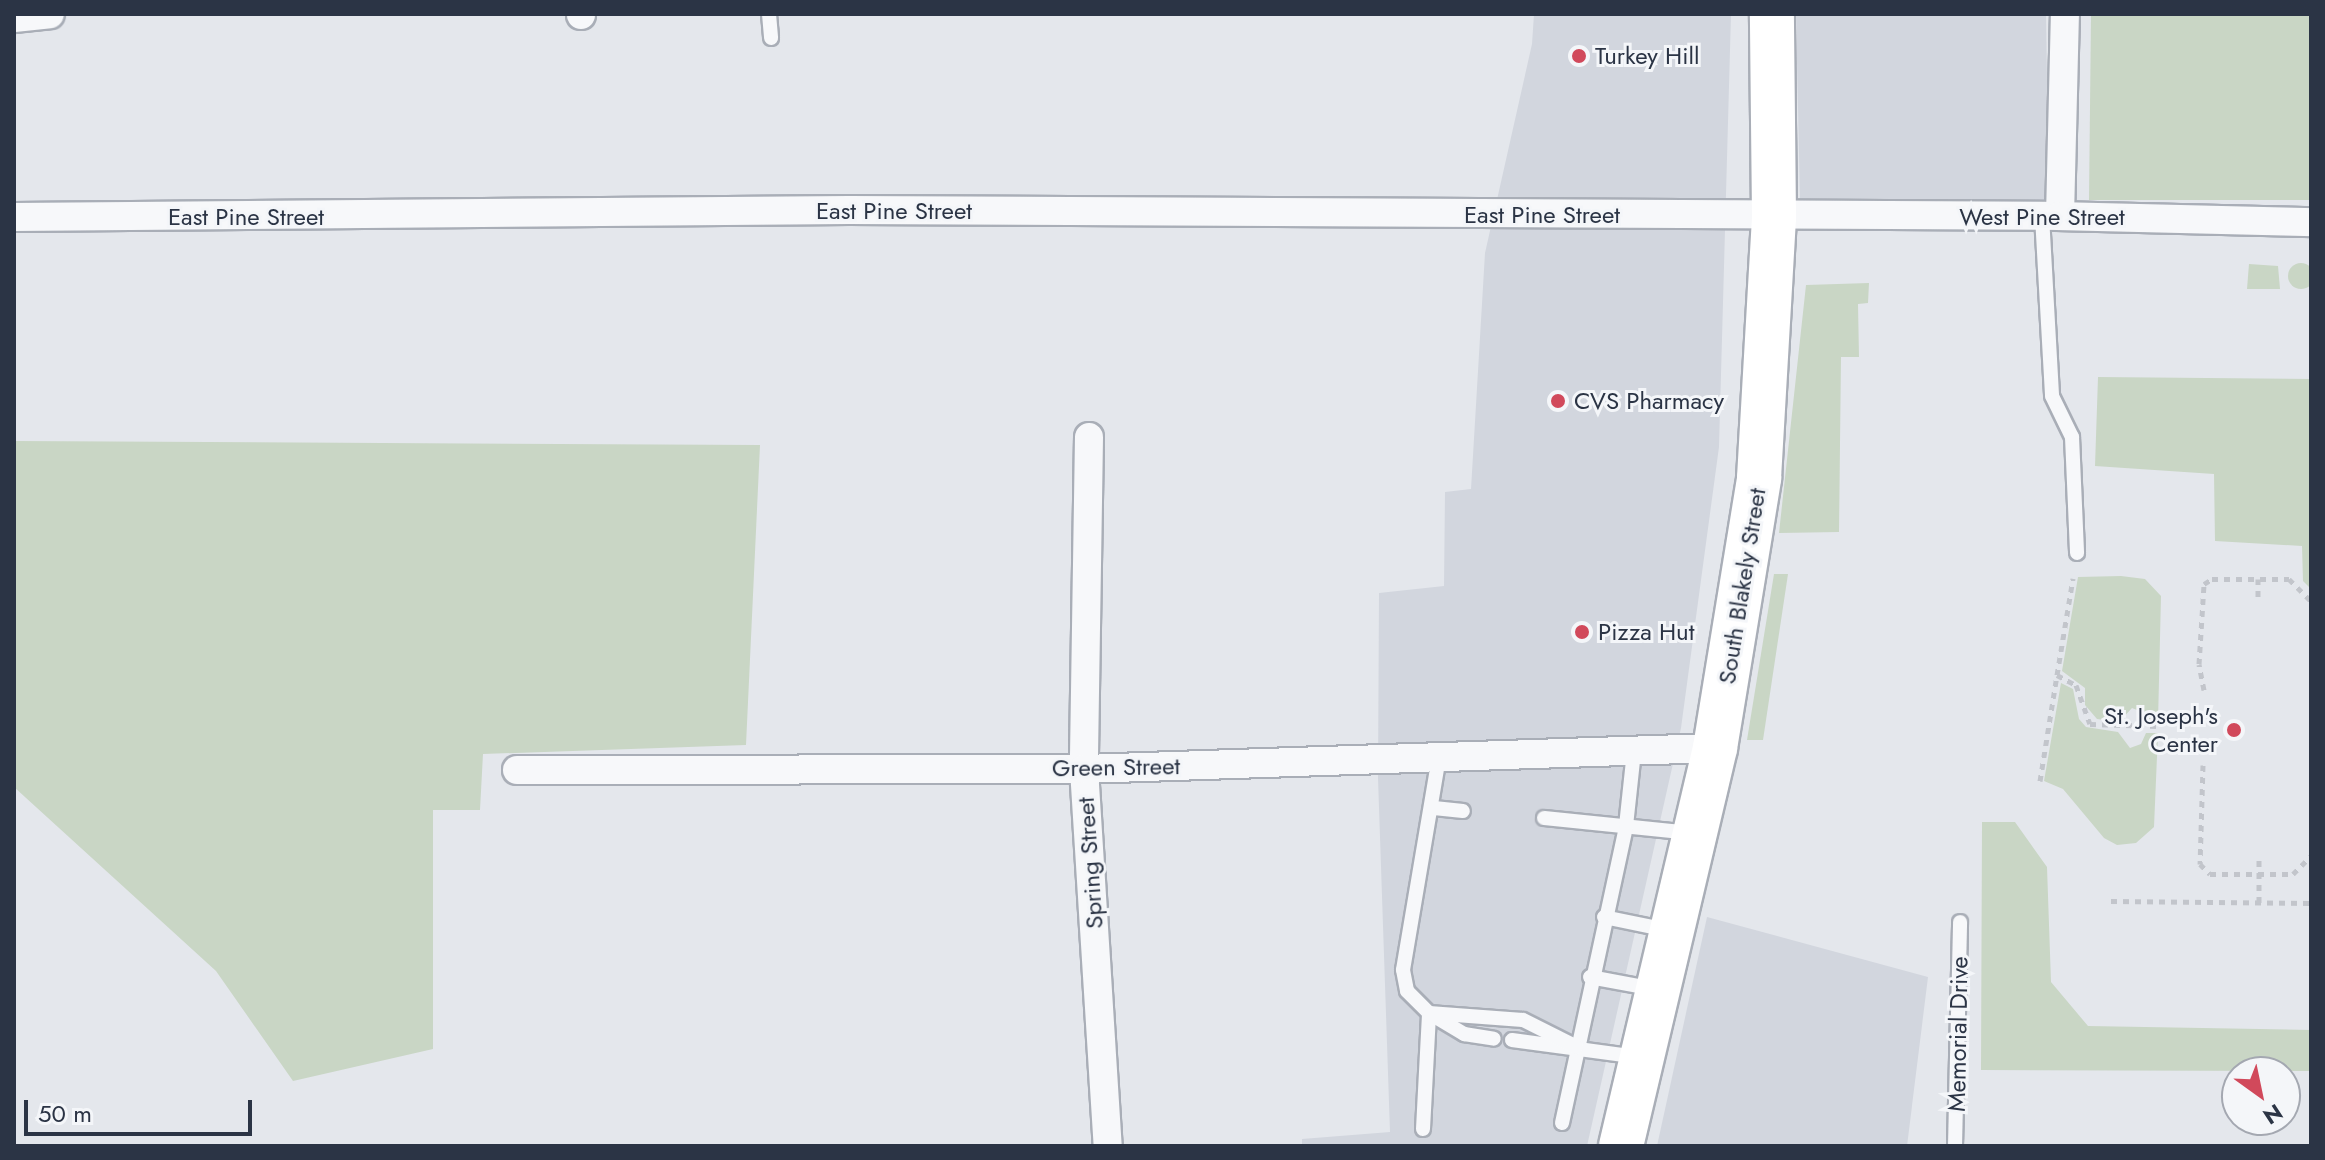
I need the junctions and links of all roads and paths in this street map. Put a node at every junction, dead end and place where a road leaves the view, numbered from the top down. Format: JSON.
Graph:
{"nodes":[{"id":1,"x":50,"y":14,"type":"edge"},
{"id":2,"x":769,"y":14,"type":"edge"},
{"id":3,"x":1772,"y":14,"type":"edge"},
{"id":4,"x":2065,"y":14,"type":"edge"},
{"id":5,"x":14,"y":18,"type":"edge"},
{"id":6,"x":771,"y":38,"type":"dead end"},
{"id":7,"x":2051,"y":216,"type":"junction"},
{"id":8,"x":14,"y":217,"type":"edge"},
{"id":9,"x":1774,"y":217,"type":"junction"},
{"id":10,"x":2311,"y":222,"type":"edge"},
{"id":11,"x":1089,"y":437,"type":"dead end"},
{"id":12,"x":2077,"y":553,"type":"dead end"},
{"id":13,"x":2073,"y":578,"type":"dead end"},
{"id":14,"x":2258,"y":579,"type":"junction"},
{"id":15,"x":2258,"y":598,"type":"dead end"},
{"id":16,"x":2311,"y":601,"type":"edge"},
{"id":17,"x":2057,"y":675,"type":"junction"},
{"id":18,"x":2204,"y":690,"type":"dead end"},
{"id":19,"x":2158,"y":726,"type":"dead end"},
{"id":20,"x":1715,"y":748,"type":"junction"},
{"id":21,"x":1634,"y":751,"type":"junction"},
{"id":22,"x":1439,"y":757,"type":"junction"},
{"id":23,"x":2203,"y":765,"type":"dead end"},
{"id":24,"x":1084,"y":769,"type":"junction"},
{"id":25,"x":517,"y":770,"type":"dead end"},
{"id":26,"x":2040,"y":781,"type":"dead end"},
{"id":27,"x":1434,"y":808,"type":"junction"},
{"id":28,"x":1463,"y":811,"type":"dead end"},
{"id":29,"x":1544,"y":818,"type":"dead end"},
{"id":30,"x":1626,"y":826,"type":"junction"},
{"id":31,"x":1695,"y":834,"type":"junction"},
{"id":32,"x":2311,"y":856,"type":"edge"},
{"id":33,"x":2259,"y":860,"type":"dead end"},
{"id":34,"x":2258,"y":874,"type":"junction"},
{"id":35,"x":2111,"y":901,"type":"dead end"},
{"id":36,"x":2259,"y":903,"type":"junction"},
{"id":37,"x":2311,"y":903,"type":"edge"},
{"id":38,"x":1604,"y":917,"type":"junction"},
{"id":39,"x":1960,"y":922,"type":"dead end"},
{"id":40,"x":1672,"y":931,"type":"junction"},
{"id":41,"x":1590,"y":977,"type":"junction"},
{"id":42,"x":1658,"y":990,"type":"junction"},
{"id":43,"x":1429,"y":1013,"type":"junction"},
{"id":44,"x":1494,"y":1039,"type":"dead end"},
{"id":45,"x":1512,"y":1040,"type":"dead end"},
{"id":46,"x":1577,"y":1047,"type":"junction"},
{"id":47,"x":1642,"y":1058,"type":"junction"},
{"id":48,"x":1562,"y":1123,"type":"dead end"},
{"id":49,"x":1423,"y":1129,"type":"dead end"},
{"id":50,"x":1108,"y":1146,"type":"edge"},
{"id":51,"x":1621,"y":1146,"type":"edge"},
{"id":52,"x":1955,"y":1146,"type":"edge"}],
"edges":[{"from":1,"to":5,"type":"street"},
{"from":2,"to":6,"type":"lane"},
{"from":3,"to":9,"type":"main road","name":"South Blakely Street"},
{"from":4,"to":7,"type":"street"},
{"from":7,"to":9,"type":"street","name":"West Pine Street"},
{"from":7,"to":10,"type":"street","name":"West Pine Street"},
{"from":7,"to":12,"type":"lane"},
{"from":8,"to":9,"type":"street","name":"East Pine Street"},
{"from":9,"to":20,"type":"main road","name":"South Blakely Street"},
{"from":11,"to":24,"type":"street","name":"Spring Street"},
{"from":13,"to":17,"type":"path"},
{"from":14,"to":15,"type":"path"},
{"from":14,"to":16,"type":"path"},
{"from":14,"to":18,"type":"path"},
{"from":17,"to":19,"type":"path"},
{"from":17,"to":26,"type":"path"},
{"from":20,"to":21,"type":"street","name":"Green Street"},
{"from":20,"to":31,"type":"main road","name":"South Blakely Street"},
{"from":21,"to":22,"type":"street","name":"Green Street"},
{"from":21,"to":30,"type":"lane"},
{"from":22,"to":24,"type":"street","name":"Green Street"},
{"from":22,"to":27,"type":"lane"},
{"from":23,"to":34,"type":"path"},
{"from":24,"to":25,"type":"street","name":"Green Street"},
{"from":24,"to":50,"type":"street","name":"Spring Street"},
{"from":27,"to":28,"type":"lane"},
{"from":27,"to":43,"type":"lane"},
{"from":29,"to":30,"type":"lane"},
{"from":30,"to":31,"type":"lane"},
{"from":30,"to":38,"type":"lane"},
{"from":31,"to":40,"type":"main road","name":"South Blakely Street"},
{"from":32,"to":34,"type":"path"},
{"from":33,"to":34,"type":"path"},
{"from":34,"to":36,"type":"path"},
{"from":35,"to":36,"type":"path"},
{"from":36,"to":37,"type":"path"},
{"from":38,"to":40,"type":"lane"},
{"from":38,"to":41,"type":"lane"},
{"from":39,"to":52,"type":"lane","name":"Memorial Drive"},
{"from":40,"to":42,"type":"main road","name":"South Blakely Street"},
{"from":41,"to":42,"type":"lane"},
{"from":41,"to":46,"type":"lane"},
{"from":42,"to":47,"type":"main road","name":"South Blakely Street"},
{"from":43,"to":44,"type":"lane"},
{"from":43,"to":46,"type":"lane"},
{"from":43,"to":49,"type":"lane"},
{"from":45,"to":46,"type":"lane"},
{"from":46,"to":47,"type":"lane"},
{"from":46,"to":48,"type":"lane"},
{"from":47,"to":51,"type":"main road","name":"South Blakely Street"}]}
